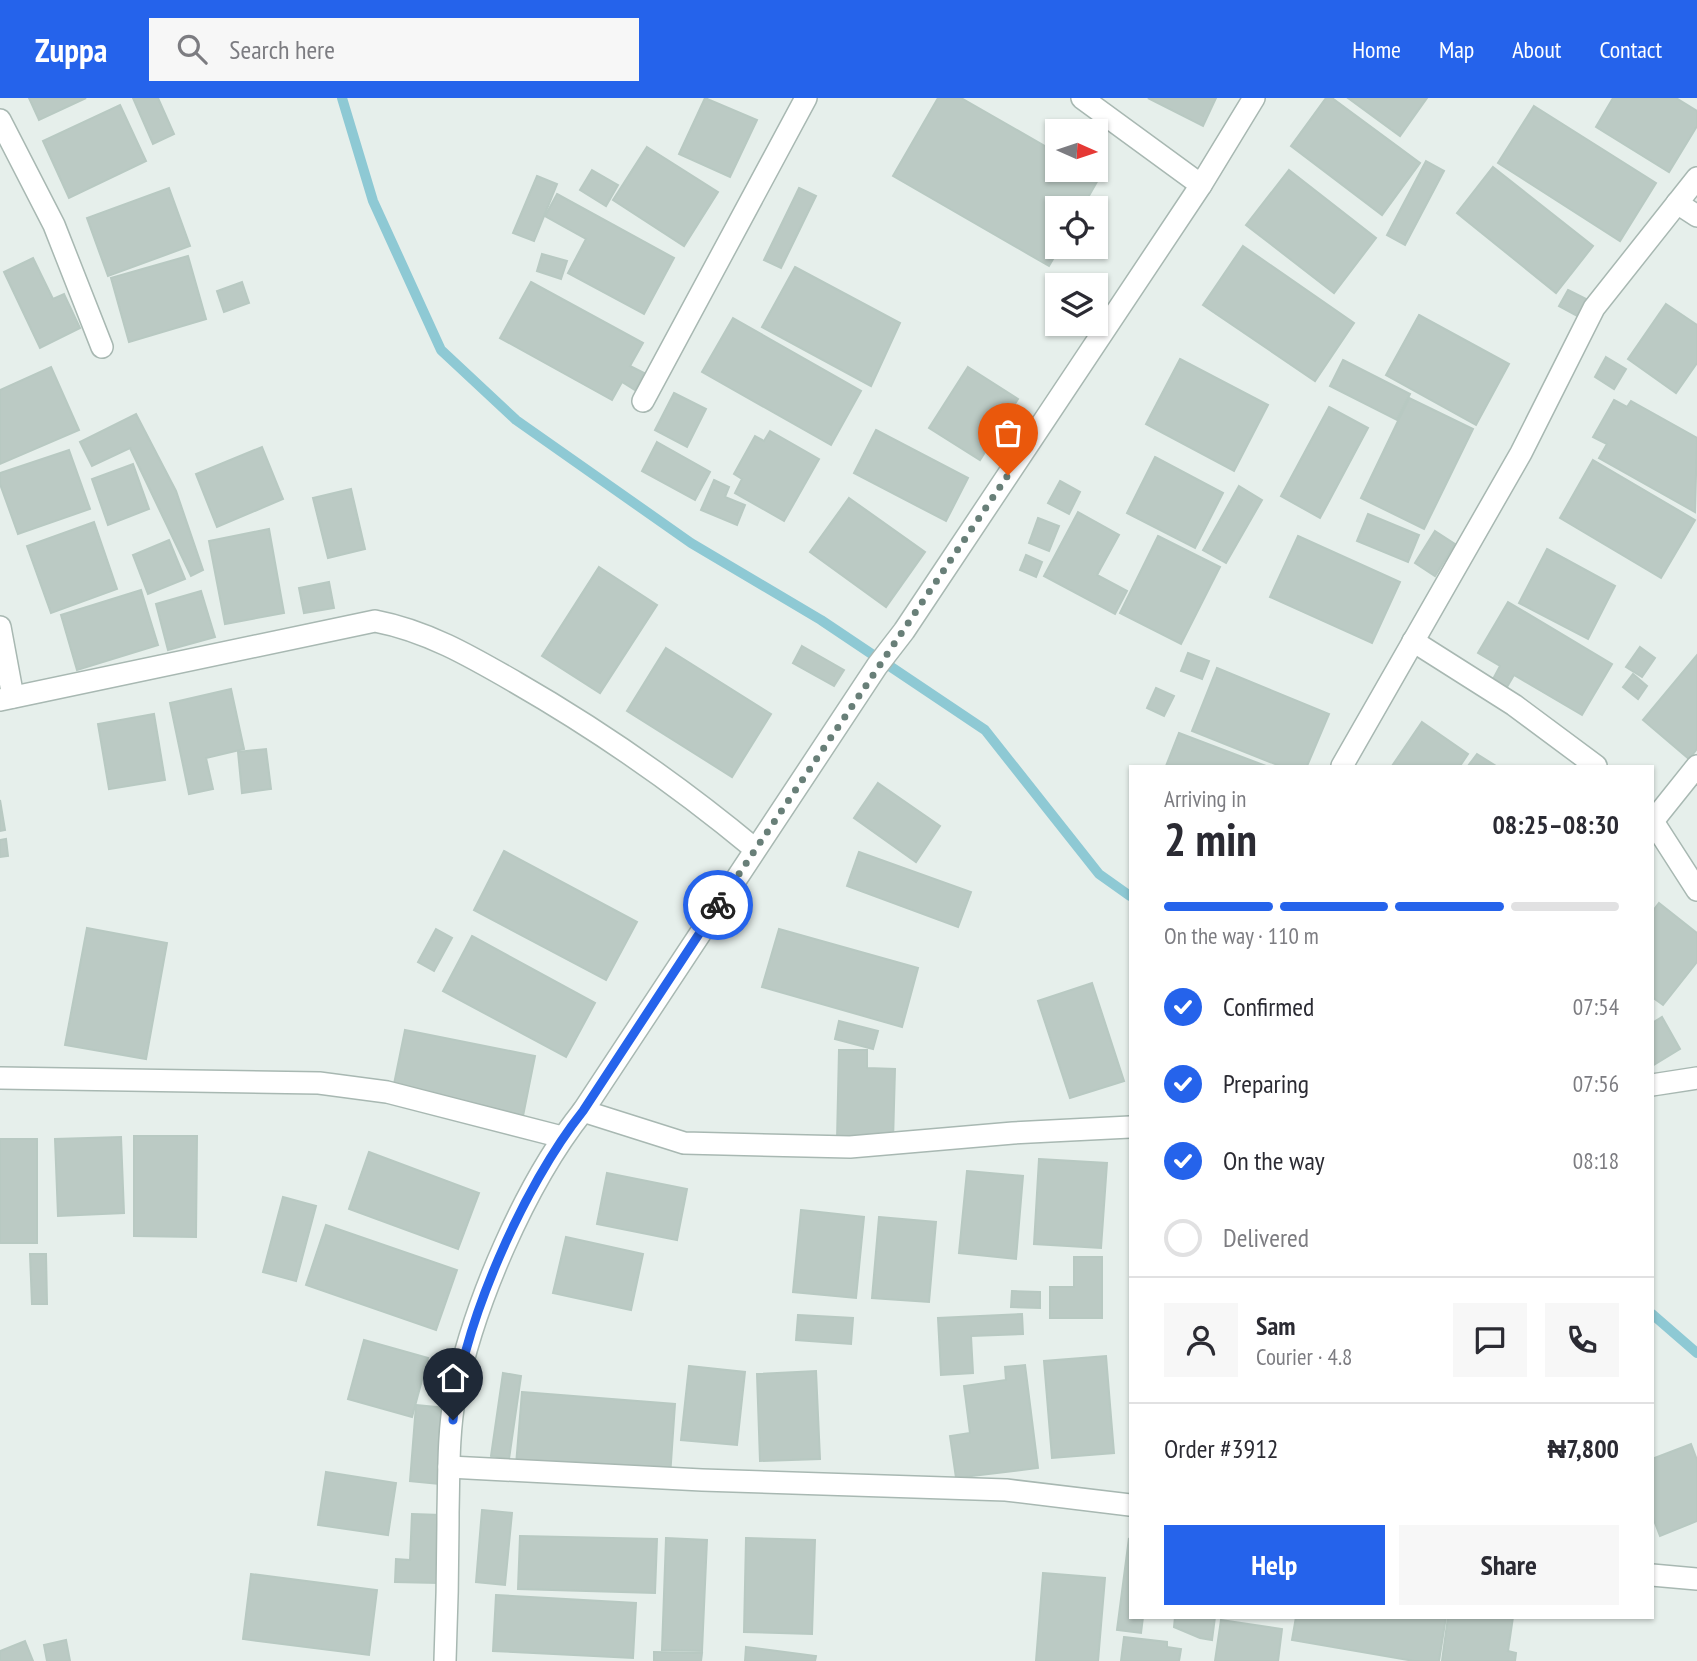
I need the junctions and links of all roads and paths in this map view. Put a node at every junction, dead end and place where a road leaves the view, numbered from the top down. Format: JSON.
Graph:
{"nodes":[{"id":1,"x":806,"y":98,"type":"edge"},
{"id":2,"x":1082,"y":98,"type":"edge"},
{"id":3,"x":1254,"y":98,"type":"edge"},
{"id":4,"x":0,"y":120,"type":"edge"},
{"id":5,"x":1697,"y":178,"type":"edge"},
{"id":6,"x":1201,"y":186,"type":"junction"},
{"id":7,"x":1677,"y":203,"type":"junction"},
{"id":8,"x":1697,"y":216,"type":"edge"},
{"id":9,"x":102,"y":347,"type":"dead end"},
{"id":10,"x":643,"y":401,"type":"dead end"},
{"id":11,"x":0,"y":627,"type":"edge"},
{"id":12,"x":1413,"y":641,"type":"junction"},
{"id":13,"x":6,"y":698,"type":"edge"},
{"id":14,"x":1343,"y":765,"type":"edge"},
{"id":15,"x":1595,"y":765,"type":"edge"},
{"id":16,"x":1697,"y":766,"type":"edge"},
{"id":17,"x":1654,"y":818,"type":"edge"},
{"id":18,"x":1654,"y":823,"type":"edge"},
{"id":19,"x":755,"y":849,"type":"junction"},
{"id":20,"x":1697,"y":890,"type":"edge"},
{"id":21,"x":0,"y":1078,"type":"edge"},
{"id":22,"x":1697,"y":1078,"type":"edge"},
{"id":23,"x":1654,"y":1085,"type":"edge"},
{"id":24,"x":583,"y":1111,"type":"junction"},
{"id":25,"x":1129,"y":1127,"type":"edge"},
{"id":26,"x":562,"y":1137,"type":"junction"},
{"id":27,"x":449,"y":1467,"type":"junction"},
{"id":28,"x":1129,"y":1505,"type":"edge"},
{"id":29,"x":1654,"y":1575,"type":"edge"},
{"id":30,"x":1697,"y":1579,"type":"edge"},
{"id":31,"x":444,"y":1661,"type":"edge"}],
"edges":[{"from":1,"to":10,"type":"street"},
{"from":2,"to":6,"type":"street"},
{"from":3,"to":6,"type":"street"},
{"from":4,"to":9,"type":"street"},
{"from":5,"to":7,"type":"street"},
{"from":6,"to":19,"type":"street"},
{"from":7,"to":8,"type":"street"},
{"from":7,"to":12,"type":"street"},
{"from":11,"to":13,"type":"street"},
{"from":12,"to":14,"type":"street"},
{"from":12,"to":15,"type":"street"},
{"from":13,"to":19,"type":"street"},
{"from":16,"to":17,"type":"street"},
{"from":18,"to":20,"type":"street"},
{"from":19,"to":24,"type":"street"},
{"from":21,"to":26,"type":"street"},
{"from":22,"to":23,"type":"street"},
{"from":24,"to":25,"type":"street"},
{"from":24,"to":26,"type":"street"},
{"from":26,"to":27,"type":"street"},
{"from":27,"to":28,"type":"street"},
{"from":27,"to":31,"type":"street"},
{"from":29,"to":30,"type":"street"}]}
